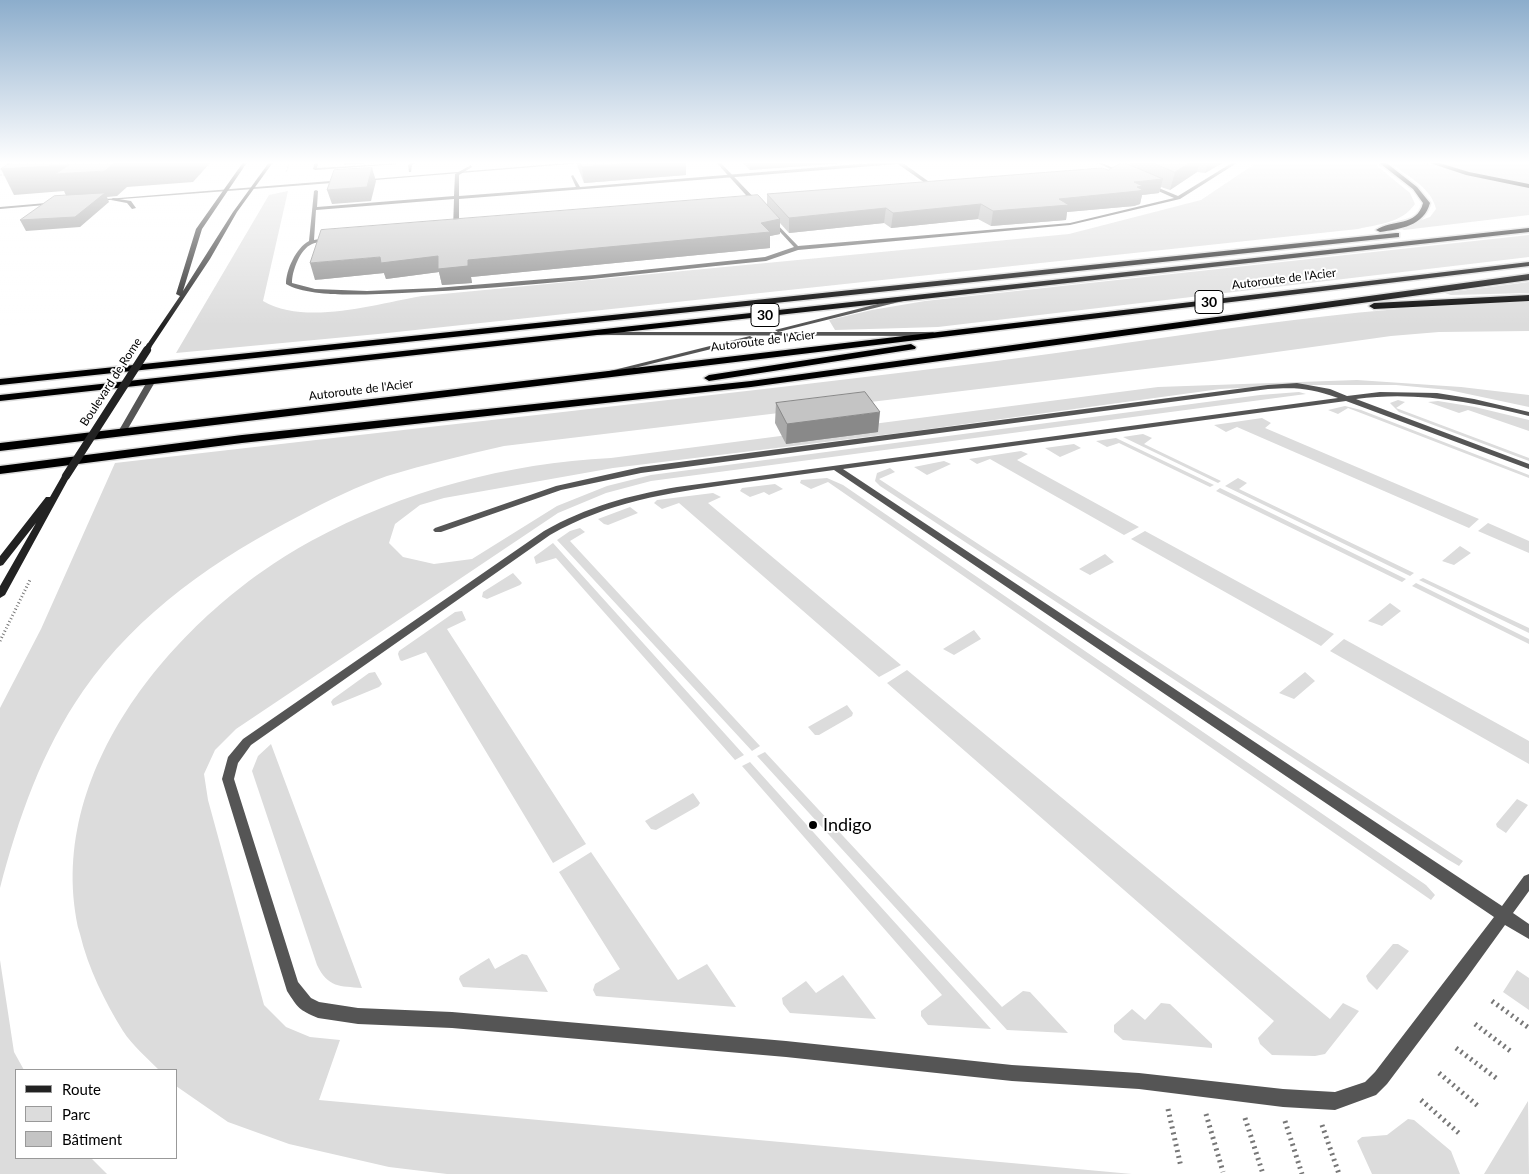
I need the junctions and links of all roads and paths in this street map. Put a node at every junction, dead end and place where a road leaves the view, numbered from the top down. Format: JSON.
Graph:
{"nodes":[{"id":1,"x":209,"y":216,"type":"edge"},
{"id":2,"x":234,"y":216,"type":"edge"},
{"id":3,"x":313,"y":216,"type":"edge"},
{"id":4,"x":456,"y":216,"type":"edge"},
{"id":5,"x":769,"y":216,"type":"edge"},
{"id":6,"x":1104,"y":216,"type":"edge"},
{"id":7,"x":1419,"y":216,"type":"edge"},
{"id":8,"x":466,"y":228,"type":"edge"},
{"id":9,"x":449,"y":229,"type":"edge"},
{"id":10,"x":456,"y":229,"type":"junction"},
{"id":11,"x":1529,"y":230,"type":"edge"},
{"id":12,"x":1403,"y":234,"type":"dead end"},
{"id":13,"x":335,"y":239,"type":"edge"},
{"id":14,"x":311,"y":241,"type":"junction"},
{"id":15,"x":1304,"y":243,"type":"junction"},
{"id":16,"x":797,"y":248,"type":"junction"},
{"id":17,"x":1529,"y":264,"type":"edge"},
{"id":18,"x":1529,"y":277,"type":"edge"},
{"id":19,"x":1529,"y":298,"type":"edge"},
{"id":20,"x":906,"y":299,"type":"junction"},
{"id":21,"x":178,"y":300,"type":"junction"},
{"id":22,"x":1263,"y":315,"type":"junction"},
{"id":23,"x":1075,"y":318,"type":"junction"},
{"id":24,"x":583,"y":334,"type":"junction"},
{"id":25,"x":764,"y":334,"type":"junction"},
{"id":26,"x":941,"y":334,"type":"junction"},
{"id":27,"x":594,"y":376,"type":"junction"},
{"id":28,"x":0,"y":380,"type":"edge"},
{"id":29,"x":151,"y":382,"type":"junction"},
{"id":30,"x":0,"y":398,"type":"edge"},
{"id":31,"x":1348,"y":399,"type":"junction"},
{"id":32,"x":497,"y":410,"type":"junction"},
{"id":33,"x":1529,"y":414,"type":"edge"},
{"id":34,"x":122,"y":432,"type":"junction"},
{"id":35,"x":0,"y":447,"type":"edge"},
{"id":36,"x":1529,"y":467,"type":"edge"},
{"id":37,"x":836,"y":468,"type":"junction"},
{"id":38,"x":0,"y":470,"type":"edge"},
{"id":39,"x":66,"y":476,"type":"junction"},
{"id":40,"x":438,"y":530,"type":"dead end"},
{"id":41,"x":0,"y":563,"type":"edge"},
{"id":42,"x":0,"y":595,"type":"edge"},
{"id":43,"x":1529,"y":880,"type":"edge"},
{"id":44,"x":1503,"y":915,"type":"junction"},
{"id":45,"x":1529,"y":932,"type":"edge"},
{"id":46,"x":1492,"y":1000,"type":"dead end"},
{"id":47,"x":1474,"y":1024,"type":"dead end"},
{"id":48,"x":1529,"y":1028,"type":"edge"},
{"id":49,"x":1456,"y":1048,"type":"dead end"},
{"id":50,"x":1513,"y":1053,"type":"dead end"},
{"id":51,"x":1439,"y":1073,"type":"dead end"},
{"id":52,"x":1496,"y":1078,"type":"dead end"},
{"id":53,"x":1421,"y":1100,"type":"dead end"},
{"id":54,"x":1478,"y":1106,"type":"dead end"},
{"id":55,"x":1168,"y":1109,"type":"dead end"},
{"id":56,"x":1206,"y":1114,"type":"dead end"},
{"id":57,"x":1245,"y":1118,"type":"dead end"},
{"id":58,"x":1285,"y":1120,"type":"dead end"},
{"id":59,"x":1322,"y":1125,"type":"dead end"},
{"id":60,"x":1461,"y":1135,"type":"dead end"},
{"id":61,"x":1181,"y":1167,"type":"dead end"},
{"id":62,"x":1223,"y":1172,"type":"dead end"},
{"id":63,"x":1264,"y":1174,"type":"edge"},
{"id":64,"x":1302,"y":1174,"type":"edge"},
{"id":65,"x":1339,"y":1174,"type":"edge"}],
"edges":[{"from":1,"to":21,"type":"main road","name":"Boulevard de Rome"},
{"from":2,"to":21,"type":"main road","name":"Boulevard de Rome"},
{"from":3,"to":14,"type":"street"},
{"from":4,"to":10,"type":"street"},
{"from":5,"to":16,"type":"street"},
{"from":6,"to":16,"type":"street"},
{"from":7,"to":15,"type":"highway"},
{"from":8,"to":10,"type":"street"},
{"from":9,"to":10,"type":"street"},
{"from":11,"to":20,"type":"highway","name":"Autoroute de l'Acier","number":"30"},
{"from":12,"to":15,"type":"highway"},
{"from":13,"to":14,"type":"street"},
{"from":14,"to":16,"type":"street"},
{"from":15,"to":28,"type":"highway"},
{"from":17,"to":23,"type":"highway","name":"Autoroute de l'Acier","number":"30"},
{"from":18,"to":22,"type":"highway"},
{"from":19,"to":22,"type":"highway"},
{"from":20,"to":24,"type":"highway","name":"Autoroute de l'Acier","number":"30"},
{"from":20,"to":25,"type":"street"},
{"from":21,"to":39,"type":"main road","name":"Boulevard de Rome","bridge":true},
{"from":22,"to":32,"type":"highway"},
{"from":23,"to":26,"type":"highway","name":"Autoroute de l'Acier","number":"30"},
{"from":23,"to":32,"type":"highway"},
{"from":24,"to":25,"type":"street"},
{"from":24,"to":29,"type":"highway","name":"Autoroute de l'Acier","number":"30"},
{"from":25,"to":26,"type":"street"},
{"from":25,"to":27,"type":"street"},
{"from":26,"to":27,"type":"highway","name":"Autoroute de l'Acier","number":"30"},
{"from":27,"to":34,"type":"highway","name":"Autoroute de l'Acier","number":"30"},
{"from":29,"to":30,"type":"highway","name":"Autoroute de l'Acier","number":"30"},
{"from":29,"to":34,"type":"street"},
{"from":31,"to":33,"type":"street"},
{"from":31,"to":36,"type":"street"},
{"from":31,"to":37,"type":"street"},
{"from":31,"to":40,"type":"street"},
{"from":32,"to":38,"type":"highway"},
{"from":34,"to":35,"type":"highway","name":"Autoroute de l'Acier","number":"30"},
{"from":37,"to":44,"type":"street"},
{"from":37,"to":44,"type":"street"},
{"from":39,"to":41,"type":"main road","name":"Boulevard de Rome"},
{"from":39,"to":42,"type":"main road","name":"Boulevard de Rome"},
{"from":43,"to":44,"type":"street"},
{"from":44,"to":45,"type":"street"},
{"from":46,"to":48,"type":"path"},
{"from":47,"to":50,"type":"path"},
{"from":49,"to":52,"type":"path"},
{"from":51,"to":54,"type":"path"},
{"from":53,"to":60,"type":"path"},
{"from":55,"to":61,"type":"path"},
{"from":56,"to":62,"type":"path"},
{"from":57,"to":63,"type":"path"},
{"from":58,"to":64,"type":"path"},
{"from":59,"to":65,"type":"path"}]}
